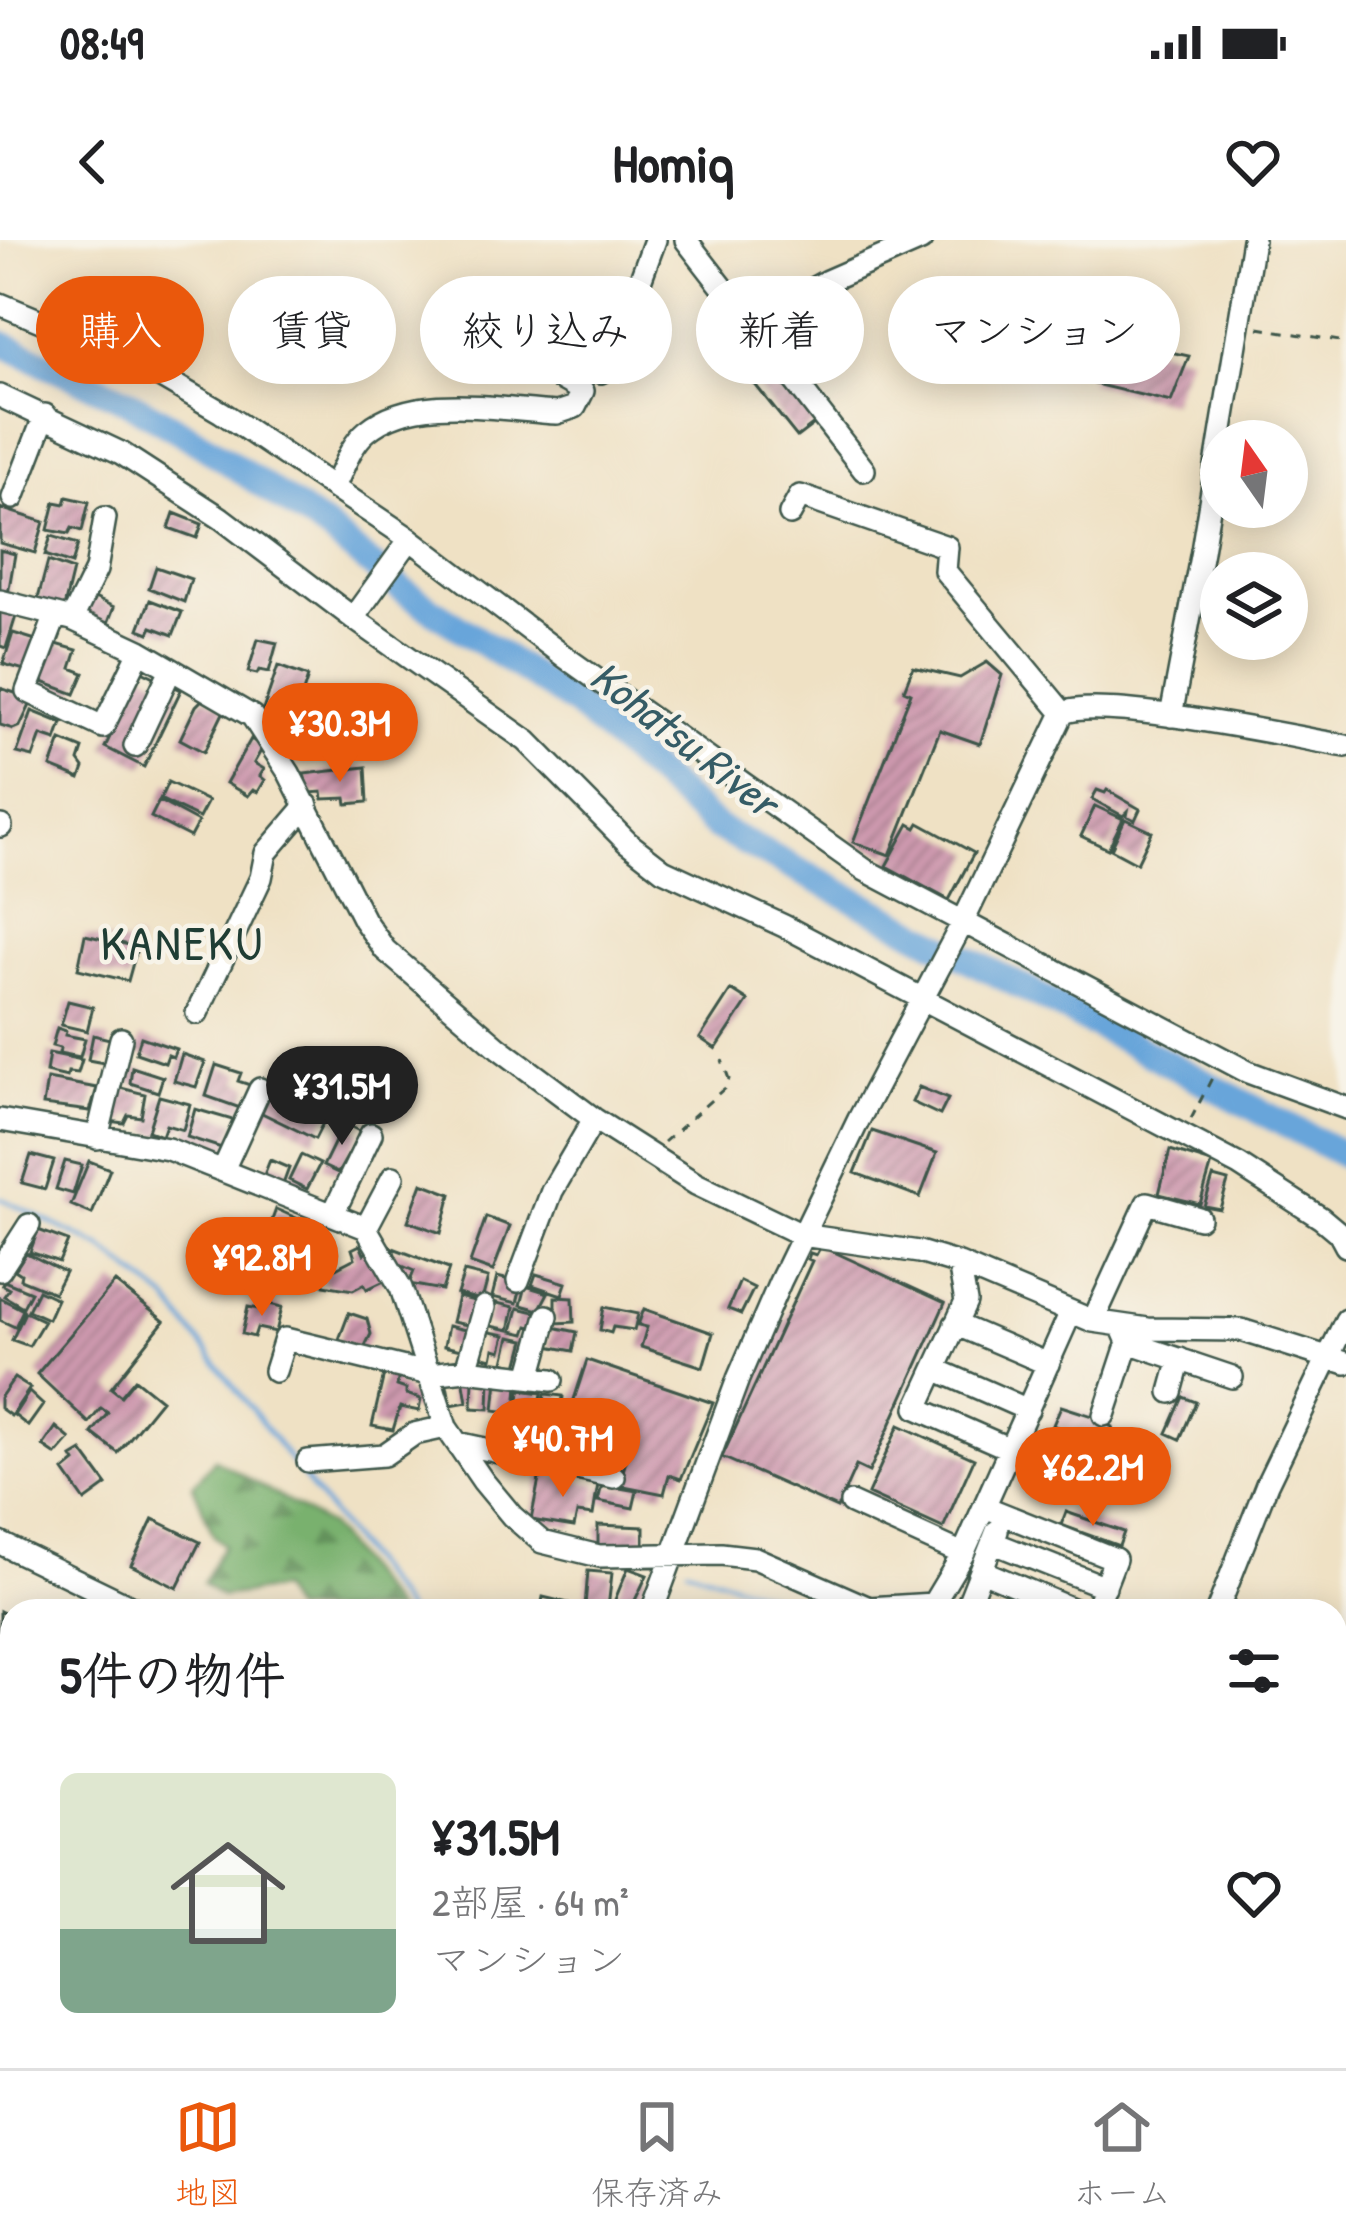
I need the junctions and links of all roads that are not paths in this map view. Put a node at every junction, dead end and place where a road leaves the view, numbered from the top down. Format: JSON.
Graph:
{"nodes":[{"id":1,"x":656,"y":240,"type":"edge"},
{"id":2,"x":686,"y":240,"type":"edge"},
{"id":3,"x":921,"y":240,"type":"edge"},
{"id":4,"x":1253,"y":240,"type":"edge"},
{"id":5,"x":715,"y":276,"type":"edge"},
{"id":6,"x":838,"y":276,"type":"edge"},
{"id":7,"x":0,"y":304,"type":"edge"},
{"id":8,"x":798,"y":384,"type":"edge"},
{"id":9,"x":0,"y":396,"type":"edge"},
{"id":10,"x":45,"y":415,"type":"junction"},
{"id":11,"x":864,"y":470,"type":"dead end"},
{"id":12,"x":334,"y":487,"type":"junction"},
{"id":13,"x":13,"y":498,"type":"dead end"},
{"id":14,"x":790,"y":514,"type":"dead end"},
{"id":15,"x":105,"y":518,"type":"dead end"},
{"id":16,"x":406,"y":545,"type":"junction"},
{"id":17,"x":0,"y":602,"type":"edge"},
{"id":18,"x":356,"y":614,"type":"junction"},
{"id":19,"x":64,"y":617,"type":"junction"},
{"id":20,"x":140,"y":650,"type":"junction"},
{"id":21,"x":172,"y":669,"type":"junction"},
{"id":22,"x":1063,"y":712,"type":"junction"},
{"id":23,"x":1171,"y":716,"type":"junction"},
{"id":24,"x":135,"y":746,"type":"dead end"},
{"id":25,"x":1346,"y":746,"type":"edge"},
{"id":26,"x":307,"y":805,"type":"junction"},
{"id":27,"x":959,"y":930,"type":"junction"},
{"id":28,"x":926,"y":994,"type":"junction"},
{"id":29,"x":197,"y":1013,"type":"dead end"},
{"id":30,"x":121,"y":1040,"type":"dead end"},
{"id":31,"x":260,"y":1089,"type":"dead end"},
{"id":32,"x":1346,"y":1108,"type":"edge"},
{"id":33,"x":594,"y":1119,"type":"junction"},
{"id":34,"x":0,"y":1120,"type":"edge"},
{"id":35,"x":371,"y":1134,"type":"dead end"},
{"id":36,"x":97,"y":1138,"type":"junction"},
{"id":37,"x":223,"y":1170,"type":"junction"},
{"id":38,"x":393,"y":1177,"type":"dead end"},
{"id":39,"x":333,"y":1214,"type":"junction"},
{"id":40,"x":1199,"y":1218,"type":"dead end"},
{"id":41,"x":29,"y":1226,"type":"dead end"},
{"id":42,"x":367,"y":1228,"type":"junction"},
{"id":43,"x":802,"y":1235,"type":"junction"},
{"id":44,"x":1346,"y":1246,"type":"edge"},
{"id":45,"x":959,"y":1264,"type":"junction"},
{"id":46,"x":0,"y":1270,"type":"edge"},
{"id":47,"x":518,"y":1281,"type":"dead end"},
{"id":48,"x":484,"y":1307,"type":"dead end"},
{"id":49,"x":1070,"y":1314,"type":"junction"},
{"id":50,"x":547,"y":1316,"type":"dead end"},
{"id":51,"x":1346,"y":1320,"type":"edge"},
{"id":52,"x":1093,"y":1321,"type":"junction"},
{"id":53,"x":956,"y":1324,"type":"junction"},
{"id":54,"x":1125,"y":1335,"type":"junction"},
{"id":55,"x":1180,"y":1359,"type":"junction"},
{"id":56,"x":1338,"y":1361,"type":"edge"},
{"id":57,"x":1048,"y":1364,"type":"junction"},
{"id":58,"x":934,"y":1369,"type":"junction"},
{"id":59,"x":466,"y":1370,"type":"junction"},
{"id":60,"x":275,"y":1371,"type":"dead end"},
{"id":61,"x":429,"y":1374,"type":"junction"},
{"id":62,"x":1232,"y":1377,"type":"dead end"},
{"id":63,"x":1171,"y":1392,"type":"dead end"},
{"id":64,"x":1028,"y":1410,"type":"junction"},
{"id":65,"x":1104,"y":1415,"type":"dead end"},
{"id":66,"x":451,"y":1435,"type":"junction"},
{"id":67,"x":1010,"y":1449,"type":"junction"},
{"id":68,"x":308,"y":1461,"type":"dead end"},
{"id":69,"x":614,"y":1477,"type":"dead end"},
{"id":70,"x":850,"y":1503,"type":"dead end"},
{"id":71,"x":993,"y":1510,"type":"junction"},
{"id":72,"x":0,"y":1543,"type":"edge"},
{"id":73,"x":994,"y":1543,"type":"junction"},
{"id":74,"x":671,"y":1557,"type":"junction"},
{"id":75,"x":959,"y":1561,"type":"junction"},
{"id":76,"x":982,"y":1571,"type":"junction"},
{"id":77,"x":1105,"y":1587,"type":"junction"},
{"id":78,"x":115,"y":1599,"type":"edge"},
{"id":79,"x":656,"y":1599,"type":"edge"},
{"id":80,"x":847,"y":1599,"type":"edge"},
{"id":81,"x":936,"y":1599,"type":"edge"},
{"id":82,"x":970,"y":1599,"type":"edge"},
{"id":83,"x":1048,"y":1599,"type":"edge"},
{"id":84,"x":1100,"y":1599,"type":"edge"},
{"id":85,"x":1222,"y":1599,"type":"edge"}],
"edges":[{"from":1,"to":12,"type":"street"},
{"from":2,"to":5,"type":"street"},
{"from":3,"to":6,"type":"street"},
{"from":4,"to":23,"type":"street"},
{"from":7,"to":12,"type":"street"},
{"from":8,"to":11,"type":"street"},
{"from":9,"to":10,"type":"street"},
{"from":10,"to":13,"type":"street"},
{"from":10,"to":18,"type":"street"},
{"from":12,"to":16,"type":"street"},
{"from":14,"to":22,"type":"street"},
{"from":15,"to":19,"type":"street"},
{"from":16,"to":18,"type":"street"},
{"from":16,"to":27,"type":"street"},
{"from":17,"to":19,"type":"street"},
{"from":18,"to":28,"type":"street"},
{"from":19,"to":20,"type":"street"},
{"from":19,"to":20,"type":"street"},
{"from":20,"to":21,"type":"street"},
{"from":21,"to":24,"type":"street"},
{"from":21,"to":26,"type":"street"},
{"from":22,"to":23,"type":"street"},
{"from":22,"to":27,"type":"street"},
{"from":23,"to":25,"type":"street"},
{"from":26,"to":29,"type":"street"},
{"from":26,"to":33,"type":"street"},
{"from":27,"to":28,"type":"street"},
{"from":27,"to":32,"type":"street"},
{"from":28,"to":43,"type":"street"},
{"from":28,"to":44,"type":"street"},
{"from":30,"to":36,"type":"street"},
{"from":31,"to":37,"type":"street"},
{"from":33,"to":43,"type":"street"},
{"from":33,"to":47,"type":"street"},
{"from":34,"to":36,"type":"street"},
{"from":35,"to":39,"type":"street"},
{"from":36,"to":37,"type":"street"},
{"from":37,"to":39,"type":"street"},
{"from":38,"to":42,"type":"street"},
{"from":39,"to":42,"type":"street"},
{"from":40,"to":52,"type":"street"},
{"from":41,"to":46,"type":"street"},
{"from":42,"to":61,"type":"street"},
{"from":43,"to":45,"type":"street"},
{"from":43,"to":74,"type":"street"},
{"from":45,"to":49,"type":"street"},
{"from":45,"to":53,"type":"street"},
{"from":48,"to":59,"type":"street"},
{"from":49,"to":52,"type":"street"},
{"from":49,"to":57,"type":"street"},
{"from":50,"to":59,"type":"street"},
{"from":51,"to":56,"type":"street"},
{"from":52,"to":54,"type":"street"},
{"from":53,"to":57,"type":"street"},
{"from":53,"to":58,"type":"street"},
{"from":54,"to":55,"type":"street"},
{"from":54,"to":56,"type":"street"},
{"from":54,"to":65,"type":"street"},
{"from":55,"to":62,"type":"street"},
{"from":55,"to":63,"type":"street"},
{"from":56,"to":85,"type":"street"},
{"from":57,"to":64,"type":"street"},
{"from":58,"to":64,"type":"street"},
{"from":58,"to":67,"type":"street"},
{"from":59,"to":61,"type":"street"},
{"from":60,"to":61,"type":"street"},
{"from":61,"to":66,"type":"street"},
{"from":64,"to":67,"type":"street"},
{"from":66,"to":68,"type":"street"},
{"from":66,"to":69,"type":"street"},
{"from":66,"to":74,"type":"street"},
{"from":67,"to":71,"type":"street"},
{"from":70,"to":75,"type":"street"},
{"from":71,"to":73,"type":"street"},
{"from":71,"to":75,"type":"street"},
{"from":71,"to":77,"type":"street"},
{"from":72,"to":78,"type":"street"},
{"from":73,"to":76,"type":"street"},
{"from":73,"to":77,"type":"street"},
{"from":74,"to":79,"type":"street"},
{"from":74,"to":80,"type":"street"},
{"from":75,"to":81,"type":"street"},
{"from":76,"to":82,"type":"street"},
{"from":76,"to":83,"type":"street"},
{"from":77,"to":84,"type":"street"}]}
